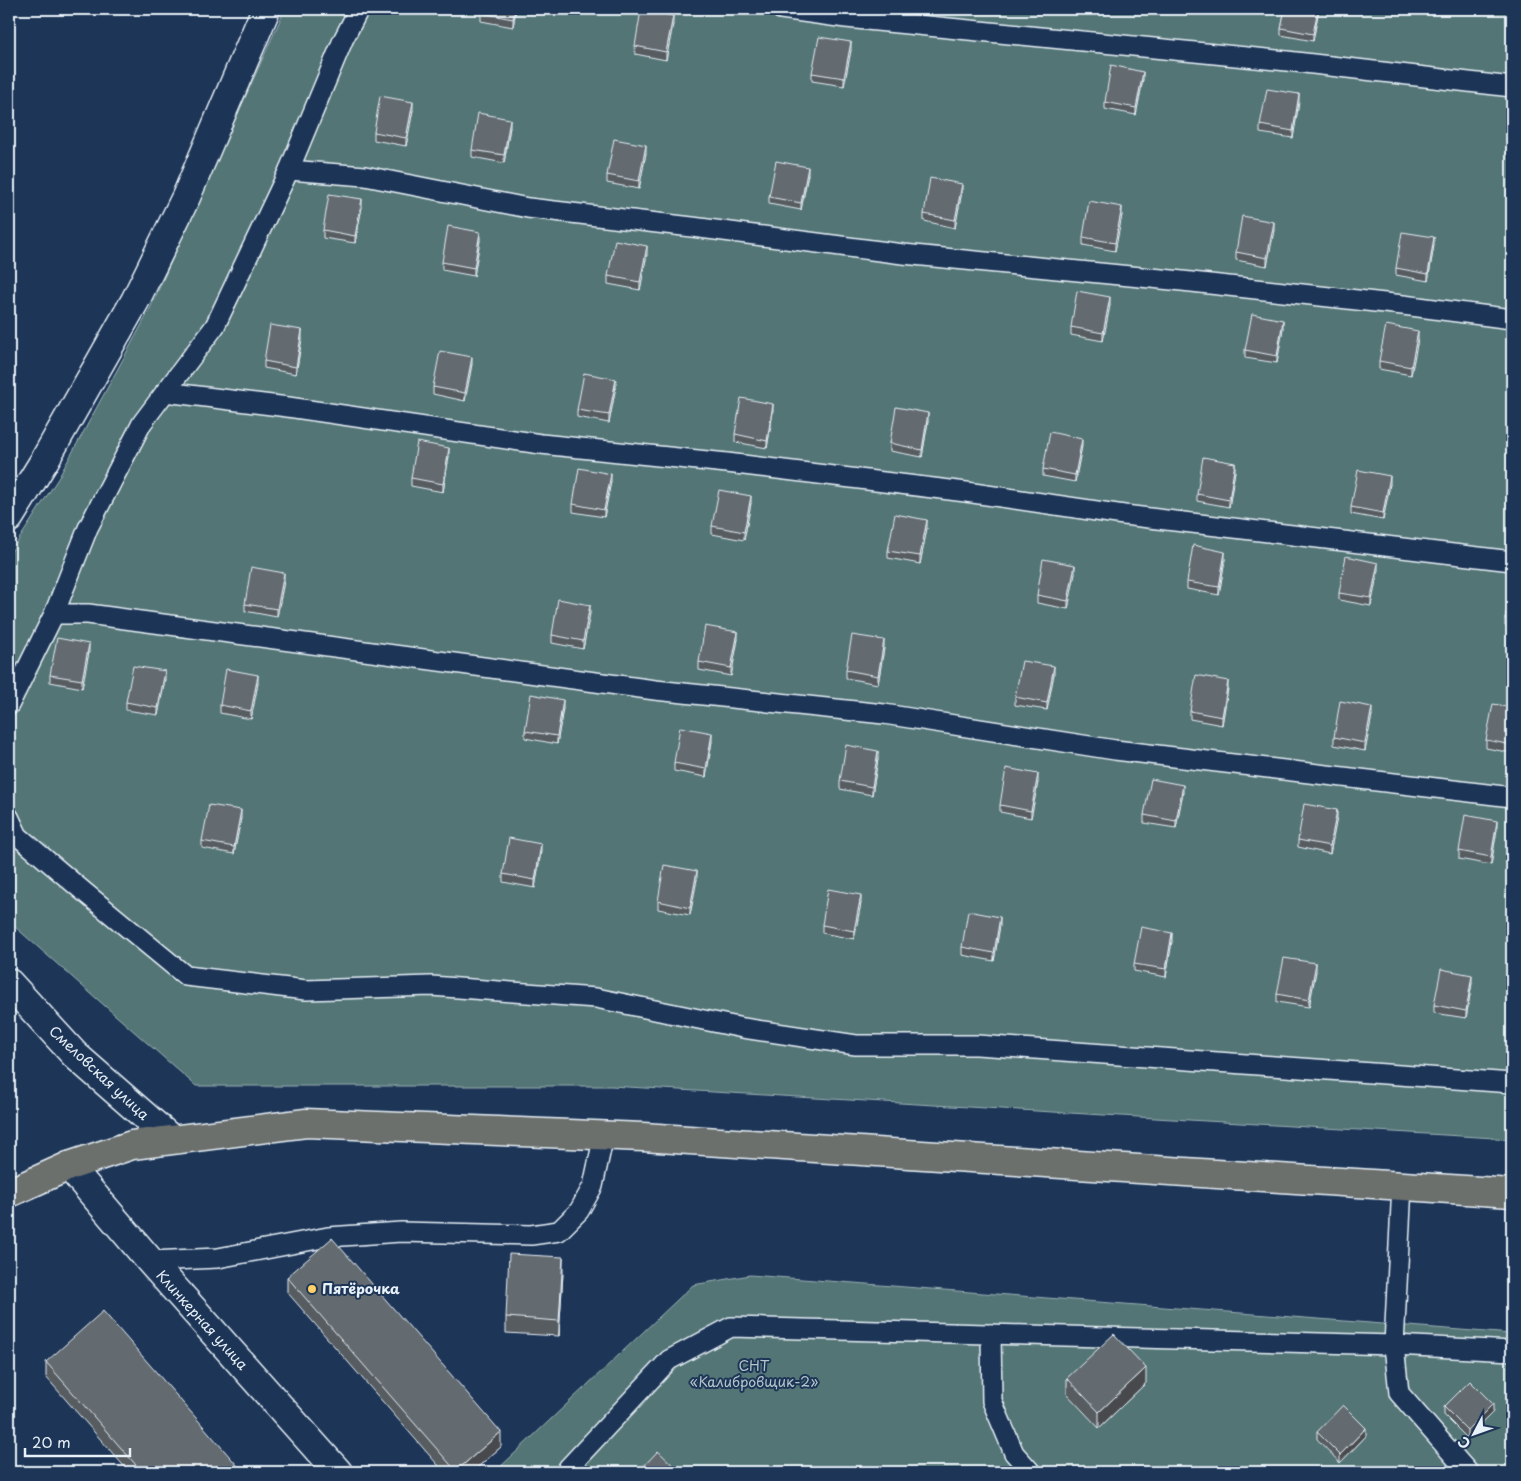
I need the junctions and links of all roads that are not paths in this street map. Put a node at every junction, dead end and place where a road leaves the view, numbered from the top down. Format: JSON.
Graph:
{"nodes":[{"id":1,"x":266,"y":9,"type":"edge"},
{"id":2,"x":359,"y":9,"type":"edge"},
{"id":3,"x":780,"y":9,"type":"edge"},
{"id":4,"x":1512,"y":87,"type":"edge"},
{"id":5,"x":289,"y":170,"type":"junction"},
{"id":6,"x":1512,"y":320,"type":"edge"},
{"id":7,"x":165,"y":392,"type":"junction"},
{"id":8,"x":9,"y":518,"type":"edge"},
{"id":9,"x":1512,"y":561,"type":"edge"},
{"id":10,"x":54,"y":614,"type":"junction"},
{"id":11,"x":9,"y":704,"type":"edge"},
{"id":12,"x":1512,"y":797,"type":"edge"},
{"id":13,"x":9,"y":817,"type":"edge"},
{"id":14,"x":9,"y":983,"type":"edge"},
{"id":15,"x":1512,"y":1083,"type":"edge"},
{"id":16,"x":604,"y":1135,"type":"junction"},
{"id":17,"x":171,"y":1139,"type":"junction"},
{"id":18,"x":69,"y":1166,"type":"junction"},
{"id":19,"x":1402,"y":1185,"type":"junction"},
{"id":20,"x":1512,"y":1192,"type":"edge"},
{"id":21,"x":9,"y":1193,"type":"edge"},
{"id":22,"x":150,"y":1261,"type":"junction"},
{"id":23,"x":991,"y":1334,"type":"junction"},
{"id":24,"x":1394,"y":1345,"type":"junction"},
{"id":25,"x":1512,"y":1351,"type":"edge"},
{"id":26,"x":338,"y":1472,"type":"edge"},
{"id":27,"x":571,"y":1472,"type":"edge"},
{"id":28,"x":1031,"y":1472,"type":"edge"},
{"id":29,"x":1468,"y":1472,"type":"edge"}],
"edges":[{"from":1,"to":8,"type":"street"},
{"from":2,"to":5,"type":"lane"},
{"from":3,"to":4,"type":"lane"},
{"from":5,"to":6,"type":"lane"},
{"from":5,"to":7,"type":"lane"},
{"from":7,"to":9,"type":"lane"},
{"from":7,"to":10,"type":"lane"},
{"from":10,"to":11,"type":"lane"},
{"from":10,"to":12,"type":"lane"},
{"from":13,"to":15,"type":"lane"},
{"from":14,"to":17,"type":"street","name":"Смеловская улица"},
{"from":16,"to":17,"type":"main road"},
{"from":16,"to":19,"type":"main road"},
{"from":16,"to":22,"type":"lane"},
{"from":17,"to":18,"type":"main road"},
{"from":18,"to":21,"type":"main road"},
{"from":18,"to":22,"type":"street","name":"Клинкерная улица"},
{"from":19,"to":20,"type":"main road"},
{"from":19,"to":24,"type":"lane"},
{"from":22,"to":26,"type":"street","name":"Клинкерная улица"},
{"from":23,"to":24,"type":"lane"},
{"from":23,"to":27,"type":"lane"},
{"from":23,"to":28,"type":"lane"},
{"from":24,"to":25,"type":"lane"},
{"from":24,"to":29,"type":"lane"}]}
